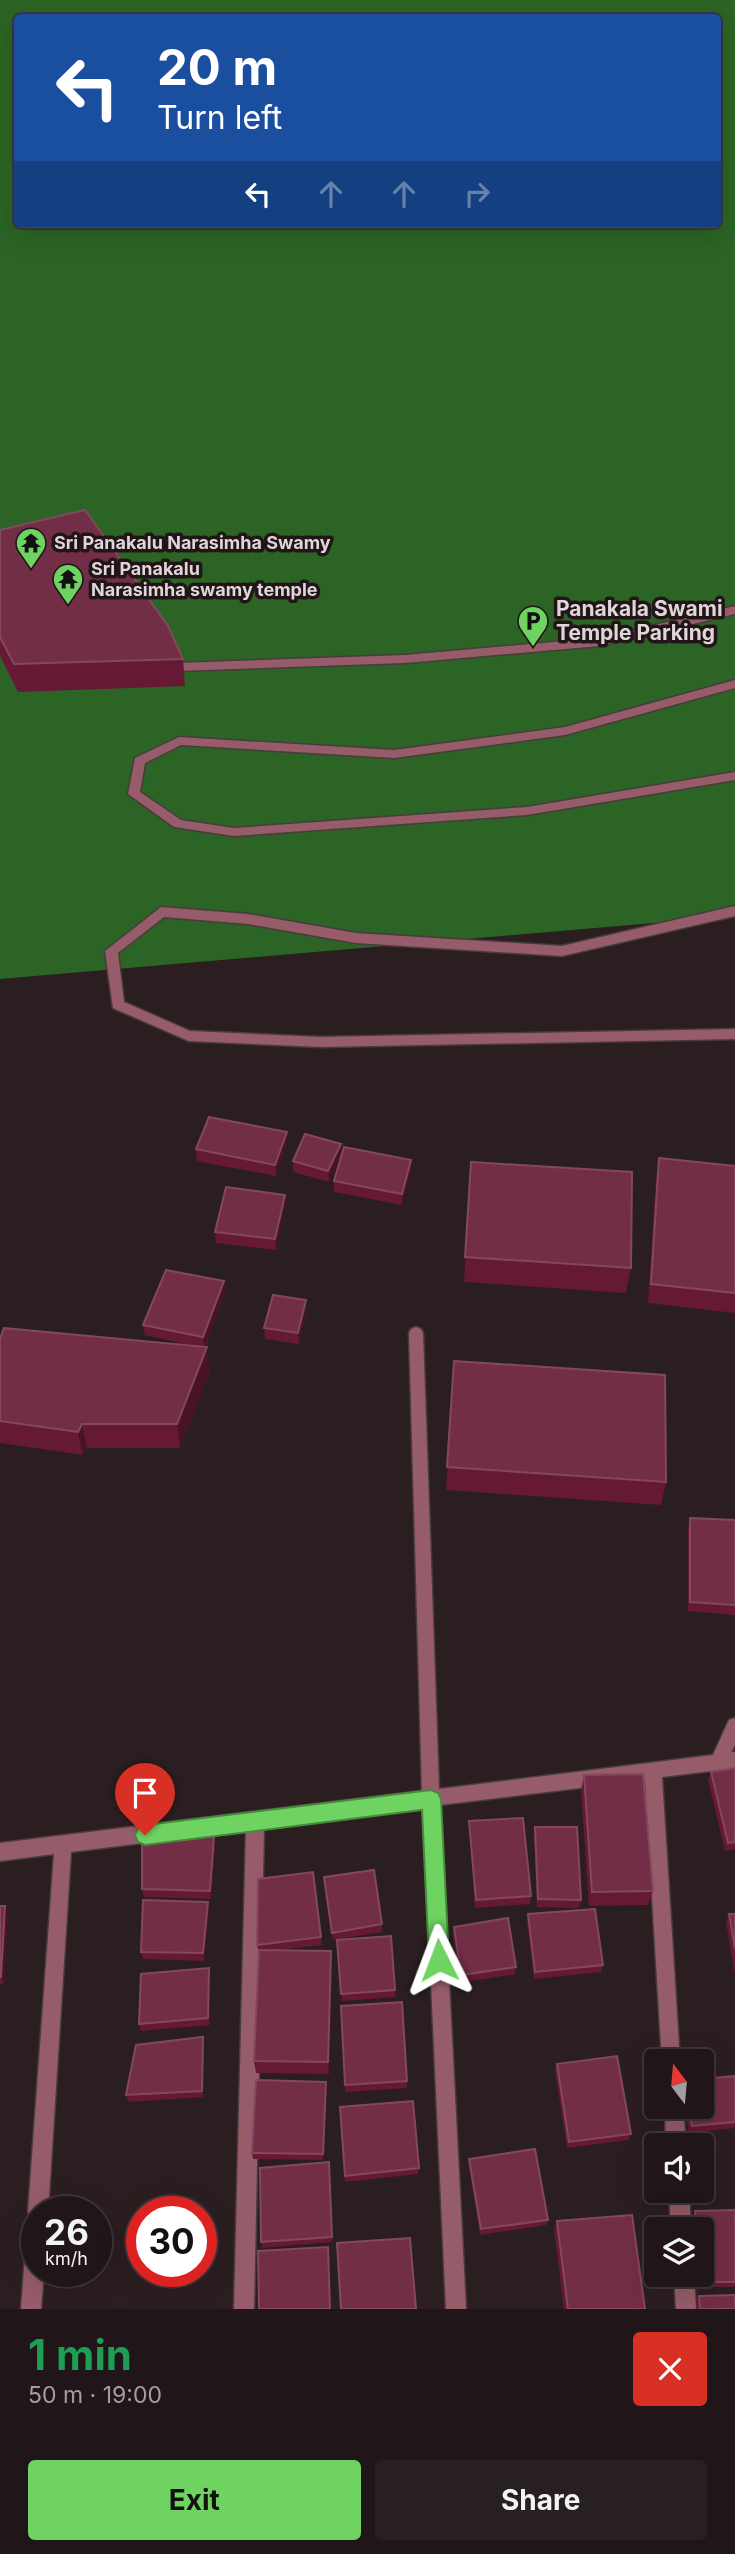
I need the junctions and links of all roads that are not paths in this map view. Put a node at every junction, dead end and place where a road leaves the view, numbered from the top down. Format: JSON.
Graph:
{"nodes":[{"id":1,"x":735,"y":610,"type":"edge"},
{"id":2,"x":177,"y":667,"type":"edge"},
{"id":3,"x":735,"y":684,"type":"edge"},
{"id":4,"x":735,"y":776,"type":"edge"},
{"id":5,"x":735,"y":911,"type":"edge"},
{"id":6,"x":735,"y":1034,"type":"edge"},
{"id":7,"x":416,"y":1333,"type":"dead end"},
{"id":8,"x":735,"y":1726,"type":"edge"},
{"id":9,"x":726,"y":1761,"type":"edge"},
{"id":10,"x":653,"y":1771,"type":"junction"},
{"id":11,"x":431,"y":1799,"type":"junction"},
{"id":12,"x":255,"y":1822,"type":"junction"},
{"id":13,"x":63,"y":1844,"type":"junction"},
{"id":14,"x":0,"y":1852,"type":"edge"},
{"id":15,"x":670,"y":2049,"type":"edge"},
{"id":16,"x":39,"y":2196,"type":"edge"},
{"id":17,"x":33,"y":2287,"type":"edge"},
{"id":18,"x":685,"y":2287,"type":"edge"},
{"id":19,"x":31,"y":2309,"type":"edge"},
{"id":20,"x":244,"y":2309,"type":"edge"},
{"id":21,"x":456,"y":2309,"type":"edge"},
{"id":22,"x":686,"y":2309,"type":"edge"}],
"edges":[{"from":1,"to":2,"type":"street"},
{"from":3,"to":4,"type":"street"},
{"from":5,"to":6,"type":"street"},
{"from":7,"to":11,"type":"street"},
{"from":8,"to":9,"type":"street"},
{"from":9,"to":10,"type":"street"},
{"from":10,"to":11,"type":"street"},
{"from":10,"to":15,"type":"street"},
{"from":11,"to":12,"type":"street"},
{"from":11,"to":21,"type":"street"},
{"from":12,"to":13,"type":"street"},
{"from":12,"to":20,"type":"street"},
{"from":13,"to":14,"type":"street"},
{"from":13,"to":16,"type":"street"},
{"from":17,"to":19,"type":"street"},
{"from":18,"to":22,"type":"street"}]}
